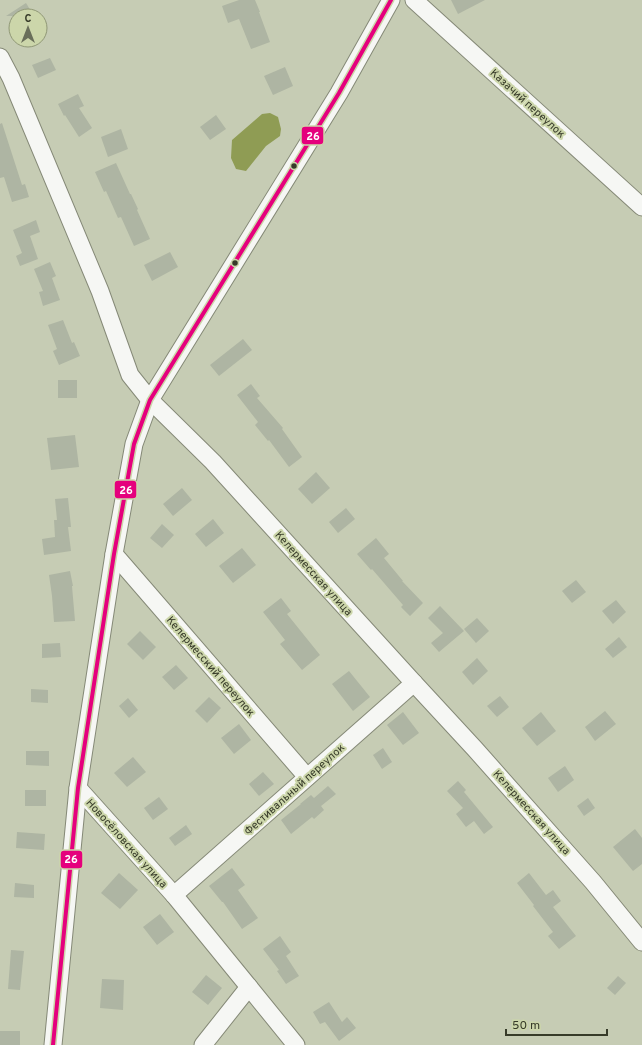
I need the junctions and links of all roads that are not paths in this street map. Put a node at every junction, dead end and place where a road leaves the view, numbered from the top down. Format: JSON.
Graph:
{"nodes":[{"id":1,"x":391,"y":0,"type":"edge"},
{"id":2,"x":414,"y":0,"type":"edge"},
{"id":3,"x":0,"y":57,"type":"edge"},
{"id":4,"x":642,"y":206,"type":"edge"},
{"id":5,"x":150,"y":400,"type":"junction"},
{"id":6,"x":114,"y":554,"type":"junction"},
{"id":7,"x":414,"y":683,"type":"junction"},
{"id":8,"x":307,"y":777,"type":"junction"},
{"id":9,"x":78,"y":788,"type":"junction"},
{"id":10,"x":174,"y":895,"type":"junction"},
{"id":11,"x":642,"y":942,"type":"edge"},
{"id":12,"x":249,"y":987,"type":"junction"},
{"id":13,"x":53,"y":1045,"type":"edge"},
{"id":14,"x":202,"y":1045,"type":"edge"},
{"id":15,"x":296,"y":1045,"type":"edge"}],
"edges":[{"from":1,"to":5,"type":"street","name":"Новосёловская улица"},
{"from":2,"to":4,"type":"street","name":"Казачий переулок"},
{"from":3,"to":5,"type":"street","name":"Келермесская улица"},
{"from":5,"to":6,"type":"street","name":"Новосёловская улица"},
{"from":5,"to":7,"type":"street","name":"Келермесская улица"},
{"from":6,"to":8,"type":"street","name":"Келермесский переулок"},
{"from":6,"to":9,"type":"street","name":"Новосёловская улица"},
{"from":7,"to":8,"type":"street","name":"Фестивальный переулок"},
{"from":7,"to":11,"type":"street","name":"Келермесская улица"},
{"from":8,"to":10,"type":"street","name":"Фестивальный переулок"},
{"from":9,"to":10,"type":"street","name":"Новосёловская улица"},
{"from":9,"to":13,"type":"street"},
{"from":10,"to":12,"type":"street","name":"Новосёловская улица"},
{"from":12,"to":14,"type":"street"},
{"from":12,"to":15,"type":"street","name":"Новосёловская улица"}]}
